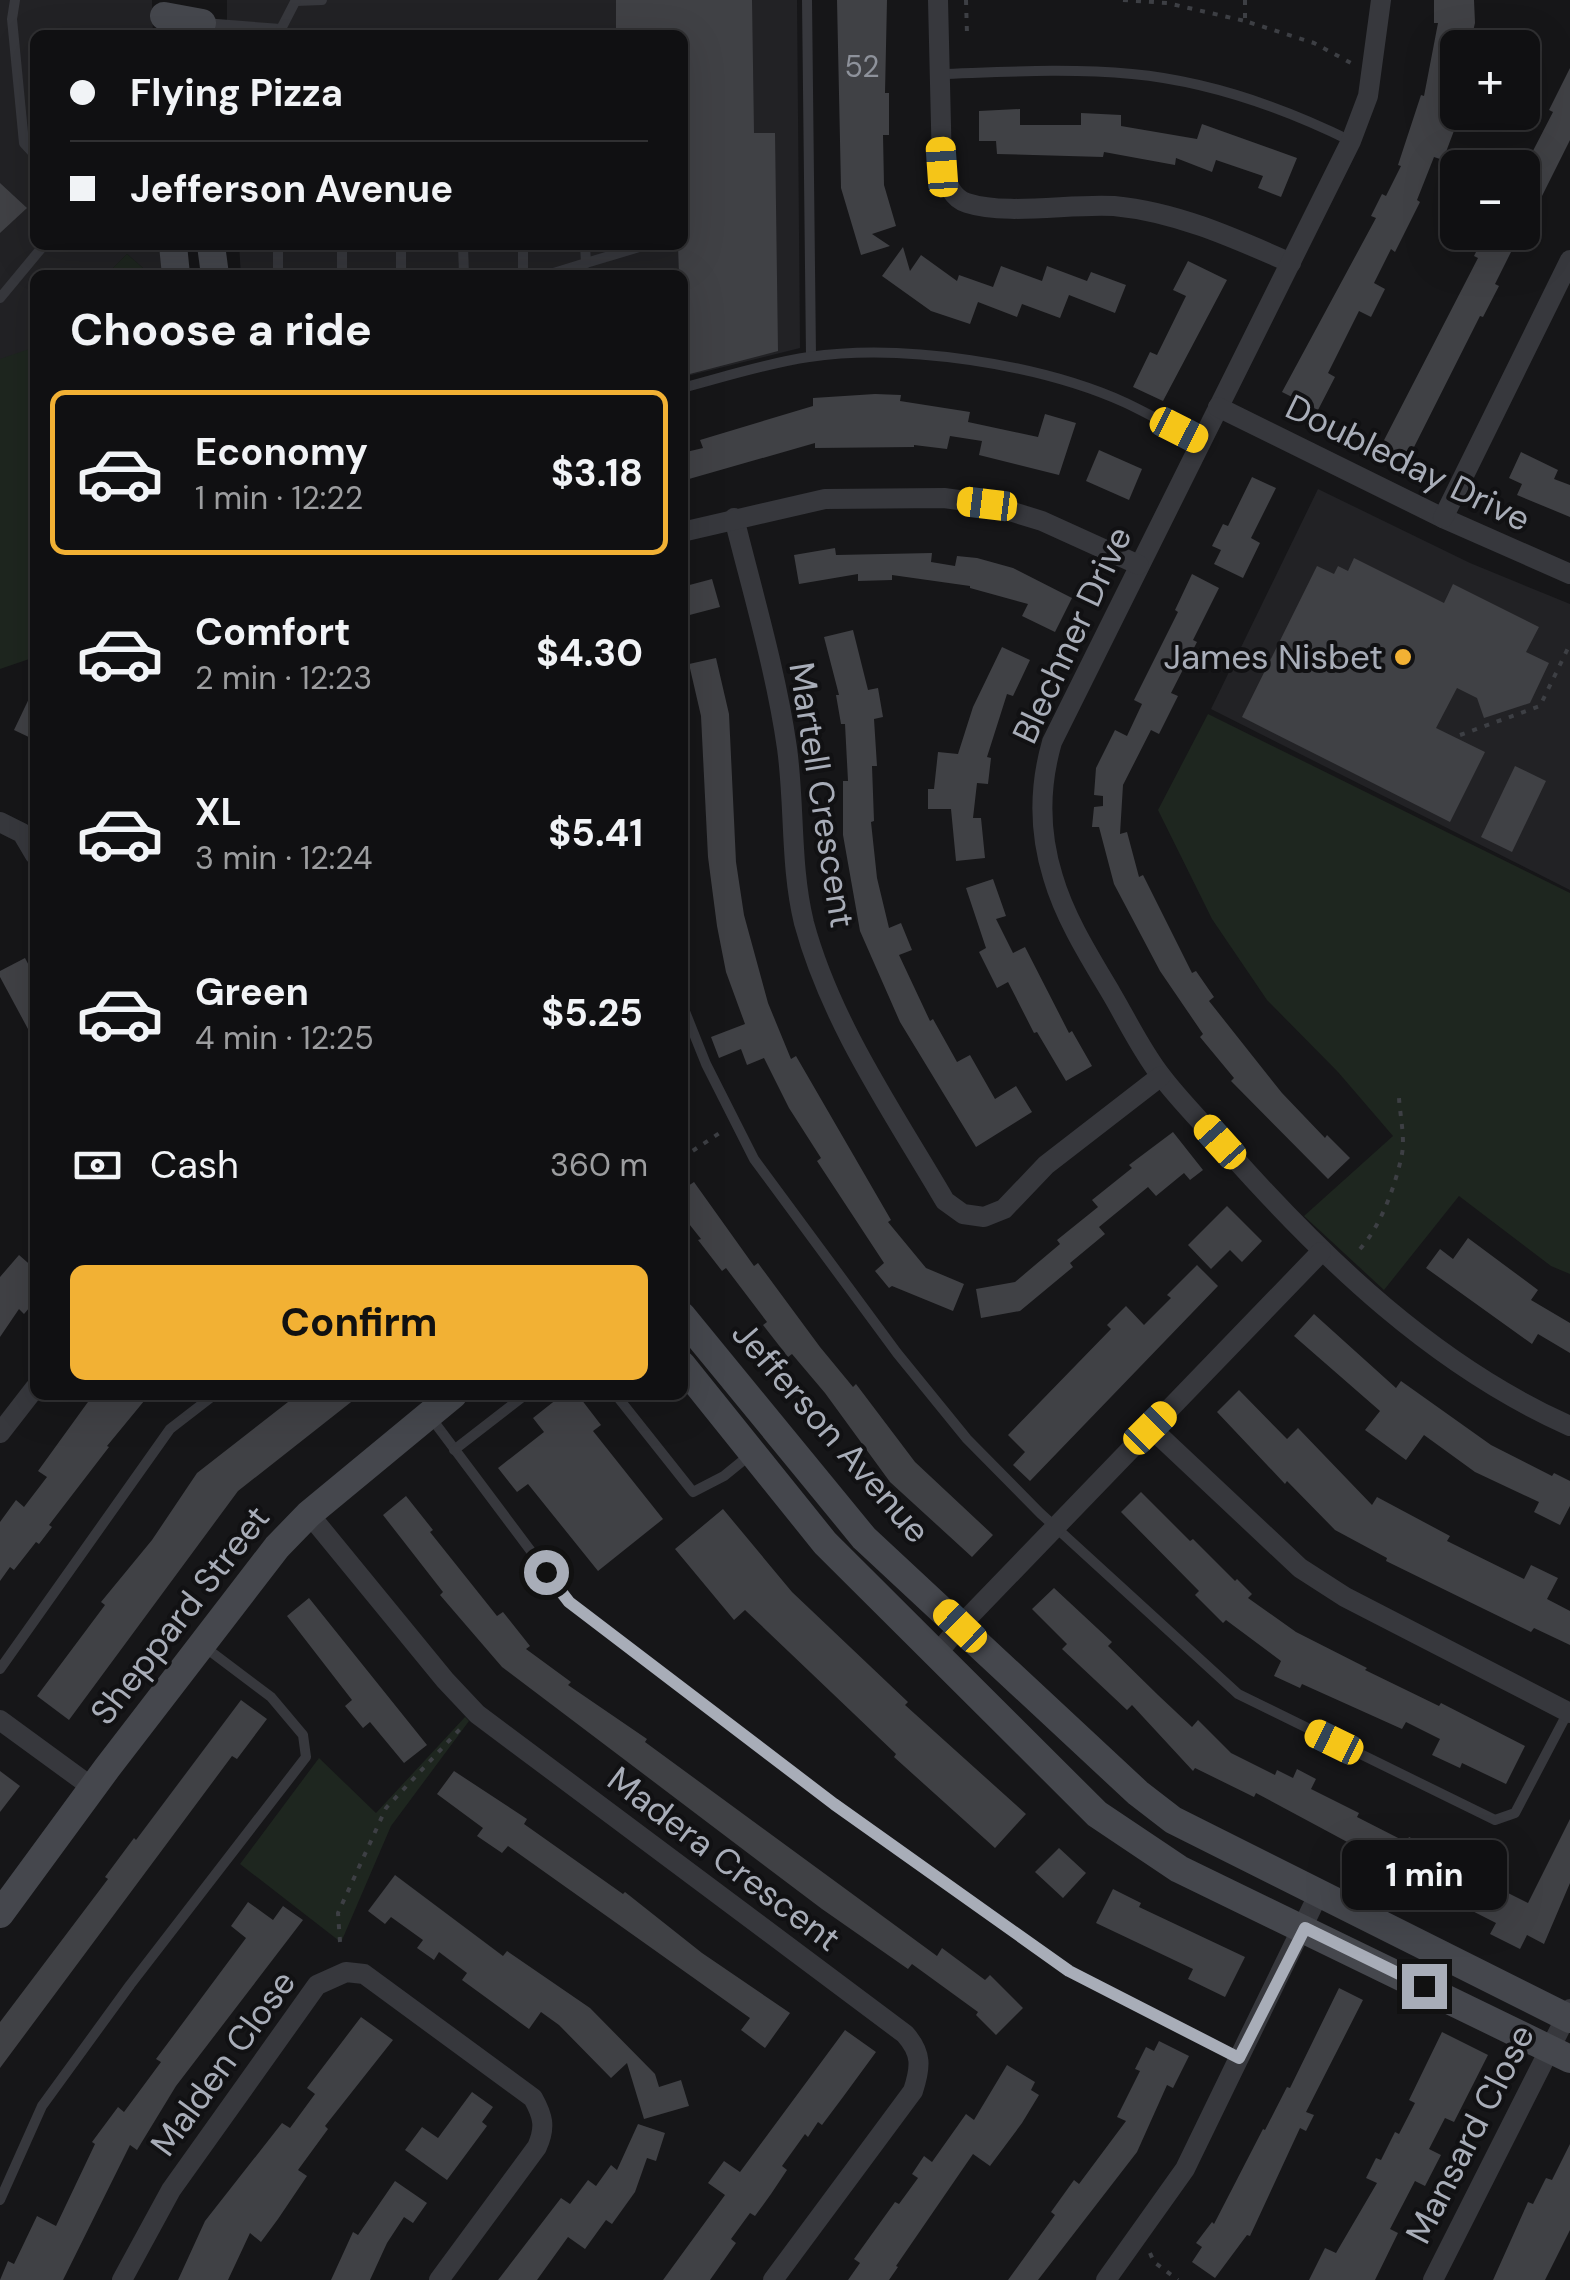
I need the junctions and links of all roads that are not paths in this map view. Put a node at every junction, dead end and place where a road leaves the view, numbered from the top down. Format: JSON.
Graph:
{"nodes":[{"id":1,"x":15,"y":0,"type":"edge"},
{"id":2,"x":296,"y":0,"type":"edge"},
{"id":3,"x":322,"y":0,"type":"edge"},
{"id":4,"x":807,"y":0,"type":"edge"},
{"id":5,"x":938,"y":0,"type":"edge"},
{"id":6,"x":1381,"y":0,"type":"edge"},
{"id":7,"x":164,"y":17,"type":"edge"},
{"id":8,"x":202,"y":19,"type":"edge"},
{"id":9,"x":269,"y":30,"type":"edge"},
{"id":10,"x":282,"y":30,"type":"edge"},
{"id":11,"x":939,"y":74,"type":"junction"},
{"id":12,"x":1351,"y":141,"type":"junction"},
{"id":13,"x":30,"y":149,"type":"edge"},
{"id":14,"x":40,"y":250,"type":"edge"},
{"id":15,"x":585,"y":250,"type":"edge"},
{"id":16,"x":629,"y":250,"type":"edge"},
{"id":17,"x":1570,"y":260,"type":"edge"},
{"id":18,"x":1290,"y":262,"type":"junction"},
{"id":19,"x":586,"y":263,"type":"junction"},
{"id":20,"x":563,"y":270,"type":"edge"},
{"id":21,"x":1562,"y":295,"type":"edge"},
{"id":22,"x":0,"y":298,"type":"edge"},
{"id":23,"x":811,"y":356,"type":"junction"},
{"id":24,"x":688,"y":387,"type":"edge"},
{"id":25,"x":1218,"y":407,"type":"junction"},
{"id":26,"x":1201,"y":442,"type":"junction"},
{"id":27,"x":734,"y":518,"type":"junction"},
{"id":28,"x":1443,"y":518,"type":"junction"},
{"id":29,"x":688,"y":530,"type":"edge"},
{"id":30,"x":1139,"y":566,"type":"junction"},
{"id":31,"x":1570,"y":574,"type":"edge"},
{"id":32,"x":0,"y":822,"type":"edge"},
{"id":33,"x":30,"y":847,"type":"edge"},
{"id":34,"x":688,"y":1019,"type":"edge"},
{"id":35,"x":1160,"y":1076,"type":"junction"},
{"id":36,"x":1321,"y":1252,"type":"junction"},
{"id":37,"x":688,"y":1323,"type":"edge"},
{"id":38,"x":688,"y":1372,"type":"edge"},
{"id":39,"x":30,"y":1394,"type":"edge"},
{"id":40,"x":208,"y":1400,"type":"edge"},
{"id":41,"x":447,"y":1400,"type":"edge"},
{"id":42,"x":518,"y":1400,"type":"edge"},
{"id":43,"x":620,"y":1400,"type":"edge"},
{"id":44,"x":428,"y":1414,"type":"junction"},
{"id":45,"x":1570,"y":1426,"type":"edge"},
{"id":46,"x":1150,"y":1428,"type":"junction"},
{"id":47,"x":0,"y":1433,"type":"edge"},
{"id":48,"x":454,"y":1450,"type":"junction"},
{"id":49,"x":753,"y":1453,"type":"junction"},
{"id":50,"x":309,"y":1514,"type":"junction"},
{"id":51,"x":1057,"y":1525,"type":"junction"},
{"id":52,"x":960,"y":1626,"type":"junction"},
{"id":53,"x":202,"y":1644,"type":"junction"},
{"id":54,"x":937,"y":1654,"type":"junction"},
{"id":55,"x":0,"y":1669,"type":"edge"},
{"id":56,"x":1569,"y":1713,"type":"edge"},
{"id":57,"x":0,"y":1720,"type":"edge"},
{"id":58,"x":93,"y":1788,"type":"junction"},
{"id":59,"x":1319,"y":1893,"type":"junction"},
{"id":60,"x":0,"y":1914,"type":"edge"},
{"id":61,"x":1305,"y":1928,"type":"junction"},
{"id":62,"x":1569,"y":2015,"type":"edge"},
{"id":63,"x":1559,"y":2053,"type":"edge"},
{"id":64,"x":1239,"y":2058,"type":"junction"},
{"id":65,"x":0,"y":2200,"type":"edge"},
{"id":66,"x":122,"y":2280,"type":"edge"},
{"id":67,"x":440,"y":2280,"type":"edge"},
{"id":68,"x":773,"y":2280,"type":"edge"},
{"id":69,"x":1106,"y":2280,"type":"edge"},
{"id":70,"x":1433,"y":2280,"type":"edge"}],
"edges":[{"from":1,"to":13,"type":"lane"},
{"from":2,"to":3,"type":"lane"},
{"from":2,"to":10,"type":"lane"},
{"from":4,"to":23,"type":"lane"},
{"from":5,"to":11,"type":"street"},
{"from":6,"to":12,"type":"street","name":"Blechner Drive"},
{"from":7,"to":8,"type":"street"},
{"from":8,"to":9,"type":"lane"},
{"from":11,"to":12,"type":"lane"},
{"from":11,"to":18,"type":"street"},
{"from":12,"to":18,"type":"street","name":"Blechner Drive"},
{"from":14,"to":22,"type":"lane"},
{"from":15,"to":19,"type":"lane"},
{"from":16,"to":19,"type":"lane"},
{"from":17,"to":21,"type":"street"},
{"from":18,"to":25,"type":"street","name":"Blechner Drive"},
{"from":19,"to":20,"type":"lane"},
{"from":21,"to":28,"type":"street"},
{"from":23,"to":24,"type":"lane"},
{"from":23,"to":26,"type":"lane"},
{"from":25,"to":26,"type":"street","name":"Blechner Drive"},
{"from":25,"to":28,"type":"street","name":"Doubleday Drive"},
{"from":26,"to":30,"type":"street","name":"Blechner Drive"},
{"from":27,"to":29,"type":"street"},
{"from":27,"to":30,"type":"street"},
{"from":27,"to":35,"type":"street","name":"Martell Crescent"},
{"from":28,"to":31,"type":"street","name":"Doubleday Drive"},
{"from":30,"to":35,"type":"street","name":"Blechner Drive"},
{"from":32,"to":33,"type":"street"},
{"from":34,"to":51,"type":"lane"},
{"from":35,"to":36,"type":"street","name":"Blechner Drive"},
{"from":36,"to":45,"type":"street","name":"Blechner Drive"},
{"from":36,"to":46,"type":"street"},
{"from":37,"to":52,"type":"street","name":"Jefferson Avenue"},
{"from":38,"to":49,"type":"street","name":"Jefferson Avenue"},
{"from":39,"to":47,"type":"street"},
{"from":40,"to":55,"type":"lane"},
{"from":41,"to":44,"type":"street","name":"Sheppard Street"},
{"from":42,"to":48,"type":"lane"},
{"from":43,"to":49,"type":"lane"},
{"from":44,"to":48,"type":"lane"},
{"from":44,"to":50,"type":"street","name":"Sheppard Street"},
{"from":46,"to":51,"type":"street"},
{"from":46,"to":56,"type":"street"},
{"from":48,"to":64,"type":"lane"},
{"from":49,"to":54,"type":"street","name":"Jefferson Avenue"},
{"from":50,"to":53,"type":"street","name":"Sheppard Street"},
{"from":50,"to":68,"type":"street","name":"Madera Crescent"},
{"from":51,"to":52,"type":"street"},
{"from":51,"to":56,"type":"lane"},
{"from":52,"to":54,"type":"street"},
{"from":52,"to":59,"type":"street","name":"Jefferson Avenue"},
{"from":53,"to":58,"type":"street","name":"Sheppard Street"},
{"from":53,"to":65,"type":"lane"},
{"from":54,"to":61,"type":"street","name":"Jefferson Avenue"},
{"from":57,"to":58,"type":"street"},
{"from":58,"to":60,"type":"street","name":"Sheppard Street"},
{"from":59,"to":61,"type":"street"},
{"from":59,"to":62,"type":"street","name":"Jefferson Avenue"},
{"from":61,"to":63,"type":"street","name":"Jefferson Avenue"},
{"from":61,"to":64,"type":"street"},
{"from":62,"to":63,"type":"street","name":"Mansard Close"},
{"from":63,"to":70,"type":"street","name":"Mansard Close"},
{"from":64,"to":69,"type":"street"},
{"from":66,"to":67,"type":"street","name":"Malden Close"}]}
